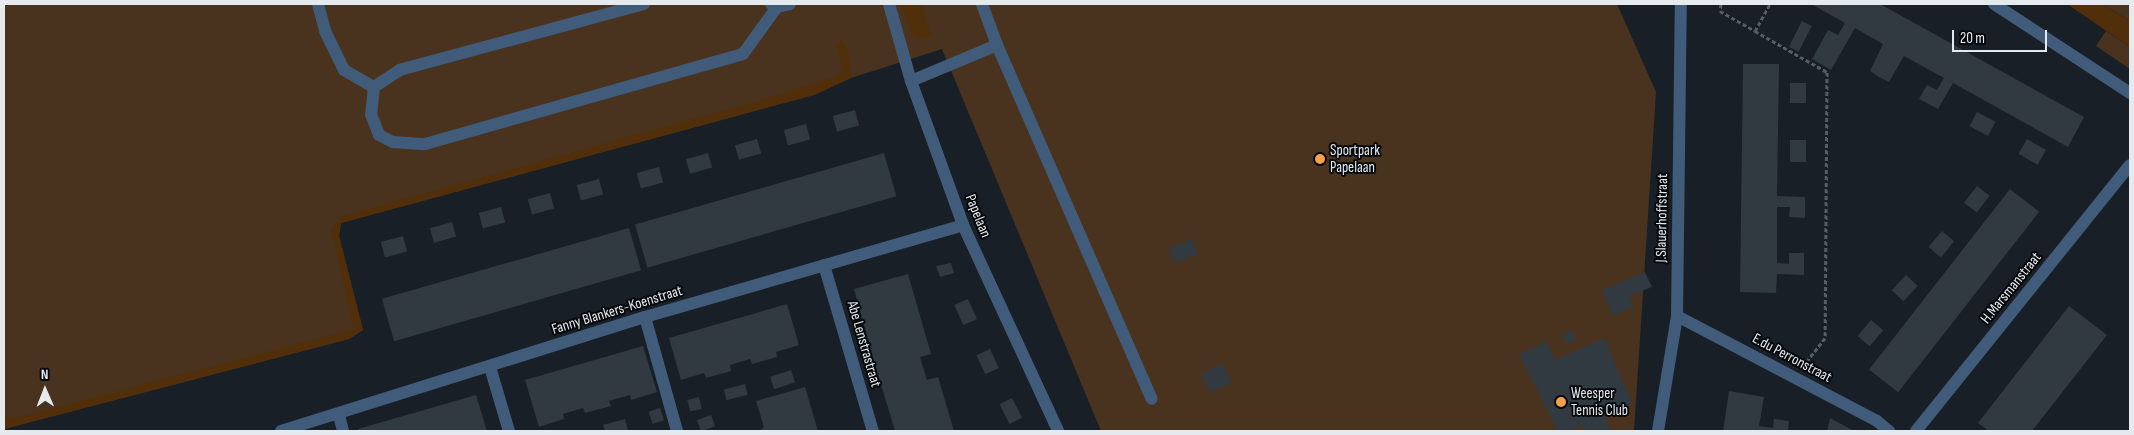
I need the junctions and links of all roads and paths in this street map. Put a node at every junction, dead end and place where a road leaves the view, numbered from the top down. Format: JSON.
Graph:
{"nodes":[{"id":1,"x":318,"y":4,"type":"edge"},
{"id":2,"x":644,"y":4,"type":"edge"},
{"id":3,"x":790,"y":4,"type":"edge"},
{"id":4,"x":889,"y":4,"type":"edge"},
{"id":5,"x":982,"y":4,"type":"edge"},
{"id":6,"x":1681,"y":4,"type":"edge"},
{"id":7,"x":1721,"y":4,"type":"edge"},
{"id":8,"x":1770,"y":4,"type":"edge"},
{"id":9,"x":1994,"y":4,"type":"edge"},
{"id":10,"x":774,"y":5,"type":"edge"},
{"id":11,"x":1755,"y":30,"type":"junction"},
{"id":12,"x":997,"y":45,"type":"junction"},
{"id":13,"x":911,"y":81,"type":"junction"},
{"id":14,"x":374,"y":87,"type":"junction"},
{"id":15,"x":2130,"y":93,"type":"edge"},
{"id":16,"x":2130,"y":165,"type":"edge"},
{"id":17,"x":963,"y":224,"type":"junction"},
{"id":18,"x":824,"y":265,"type":"junction"},
{"id":19,"x":1678,"y":316,"type":"junction"},
{"id":20,"x":645,"y":317,"type":"junction"},
{"id":21,"x":490,"y":367,"type":"junction"},
{"id":22,"x":1794,"y":377,"type":"junction"},
{"id":23,"x":1152,"y":399,"type":"dead end"},
{"id":24,"x":339,"y":415,"type":"junction"},
{"id":25,"x":281,"y":431,"type":"edge"},
{"id":26,"x":343,"y":431,"type":"edge"},
{"id":27,"x":509,"y":431,"type":"edge"},
{"id":28,"x":677,"y":431,"type":"edge"},
{"id":29,"x":873,"y":431,"type":"edge"},
{"id":30,"x":1058,"y":431,"type":"edge"},
{"id":31,"x":1658,"y":431,"type":"edge"},
{"id":32,"x":1889,"y":431,"type":"edge"},
{"id":33,"x":1916,"y":431,"type":"edge"}],
"edges":[{"from":1,"to":14,"type":"street"},
{"from":2,"to":14,"type":"street"},
{"from":3,"to":10,"type":"street"},
{"from":4,"to":13,"type":"street","name":"Papelaan"},
{"from":5,"to":12,"type":"street"},
{"from":6,"to":19,"type":"street","name":"J.Slauerhoffstraat"},
{"from":7,"to":11,"type":"path"},
{"from":8,"to":11,"type":"path"},
{"from":9,"to":15,"type":"street"},
{"from":10,"to":14,"type":"street"},
{"from":11,"to":22,"type":"path"},
{"from":12,"to":13,"type":"street"},
{"from":12,"to":23,"type":"street"},
{"from":13,"to":17,"type":"street","name":"Papelaan"},
{"from":16,"to":33,"type":"street","name":"H.Marsmanstraat"},
{"from":17,"to":18,"type":"street","name":"Fanny Blankers-Koenstraat"},
{"from":17,"to":30,"type":"street","name":"Papelaan"},
{"from":18,"to":20,"type":"street","name":"Fanny Blankers-Koenstraat"},
{"from":18,"to":29,"type":"street","name":"Abe Lenstrastraat"},
{"from":19,"to":22,"type":"street","name":"E.du Perronstraat"},
{"from":19,"to":31,"type":"street","name":"J.Slauerhoffstraat"},
{"from":20,"to":21,"type":"street","name":"Fanny Blankers-Koenstraat"},
{"from":20,"to":28,"type":"street"},
{"from":21,"to":24,"type":"street","name":"Fanny Blankers-Koenstraat"},
{"from":21,"to":27,"type":"street"},
{"from":22,"to":32,"type":"street","name":"E.du Perronstraat"},
{"from":24,"to":25,"type":"street","name":"Fanny Blankers-Koenstraat"},
{"from":24,"to":26,"type":"street"}]}
